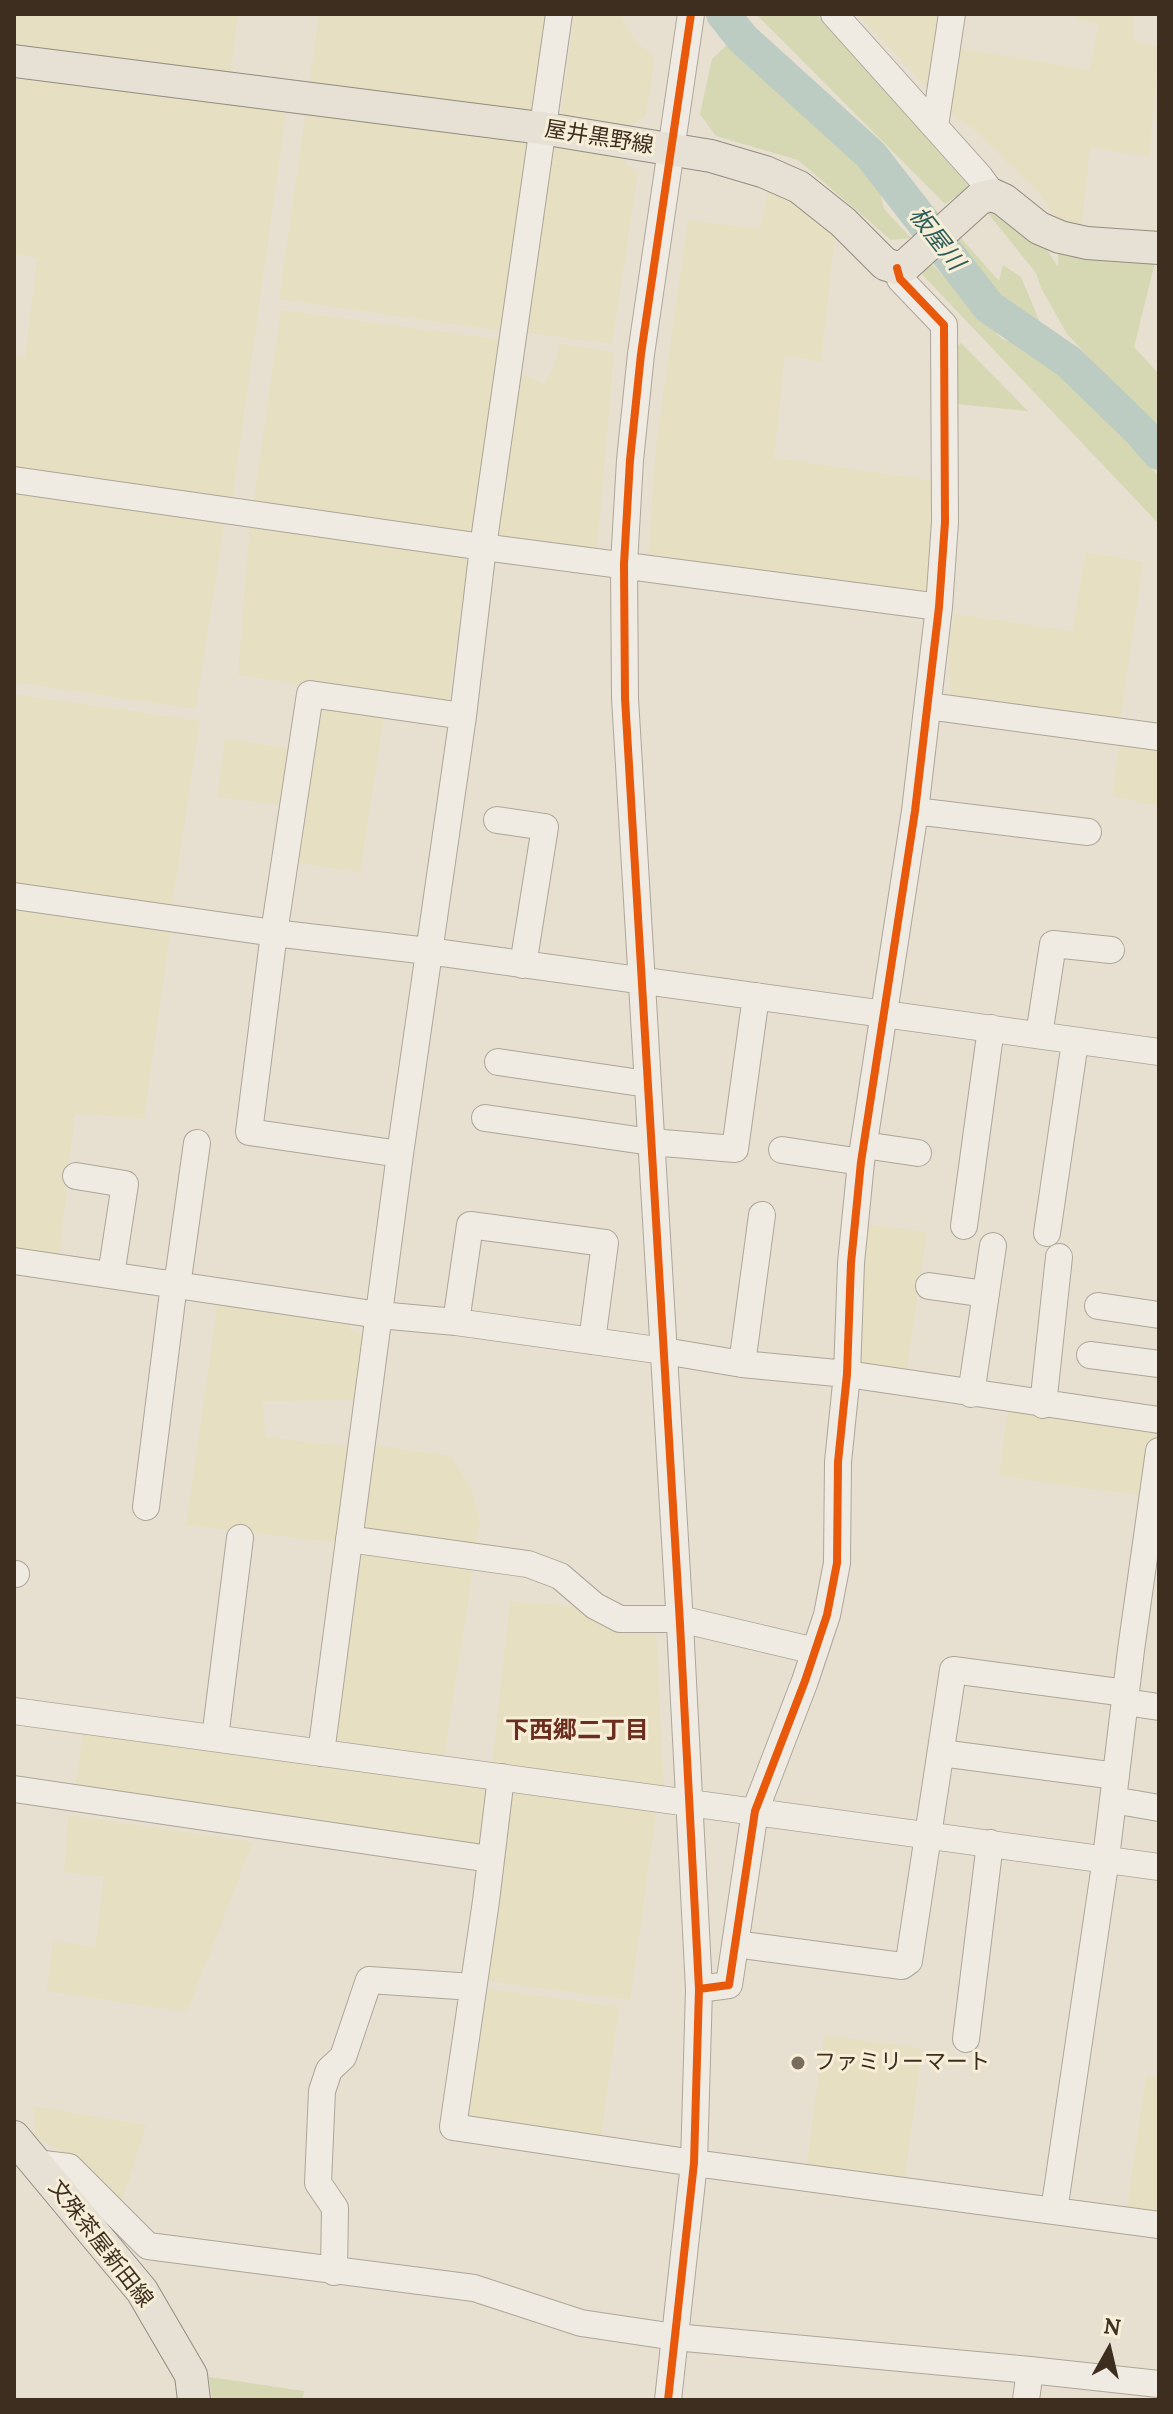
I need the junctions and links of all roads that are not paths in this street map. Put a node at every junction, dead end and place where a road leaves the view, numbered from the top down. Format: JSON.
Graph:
{"nodes":[{"id":1,"x":559,"y":14,"type":"edge"},
{"id":2,"x":691,"y":14,"type":"edge"},
{"id":3,"x":834,"y":14,"type":"edge"},
{"id":4,"x":952,"y":14,"type":"edge"},
{"id":5,"x":14,"y":61,"type":"edge"},
{"id":6,"x":935,"y":126,"type":"junction"},
{"id":7,"x":541,"y":128,"type":"junction"},
{"id":8,"x":671,"y":150,"type":"junction"},
{"id":9,"x":986,"y":197,"type":"junction"},
{"id":10,"x":1159,"y":248,"type":"edge"},
{"id":11,"x":901,"y":267,"type":"junction"},
{"id":12,"x":14,"y":480,"type":"edge"},
{"id":13,"x":483,"y":547,"type":"junction"},
{"id":14,"x":624,"y":564,"type":"junction"},
{"id":15,"x":939,"y":607,"type":"junction"},
{"id":16,"x":928,"y":706,"type":"junction"},
{"id":17,"x":463,"y":716,"type":"junction"},
{"id":18,"x":1159,"y":737,"type":"edge"},
{"id":19,"x":915,"y":811,"type":"junction"},
{"id":20,"x":497,"y":820,"type":"dead end"},
{"id":21,"x":1088,"y":832,"type":"dead end"},
{"id":22,"x":14,"y":896,"type":"edge"},
{"id":23,"x":274,"y":933,"type":"junction"},
{"id":24,"x":1111,"y":950,"type":"dead end"},
{"id":25,"x":428,"y":951,"type":"junction"},
{"id":26,"x":523,"y":965,"type":"junction"},
{"id":27,"x":641,"y":982,"type":"junction"},
{"id":28,"x":756,"y":996,"type":"junction"},
{"id":29,"x":885,"y":1013,"type":"junction"},
{"id":30,"x":991,"y":1028,"type":"junction"},
{"id":31,"x":1039,"y":1035,"type":"junction"},
{"id":32,"x":1075,"y":1042,"type":"junction"},
{"id":33,"x":1159,"y":1052,"type":"edge"},
{"id":34,"x":498,"y":1062,"type":"dead end"},
{"id":35,"x":647,"y":1084,"type":"junction"},
{"id":36,"x":485,"y":1118,"type":"dead end"},
{"id":37,"x":651,"y":1142,"type":"junction"},
{"id":38,"x":197,"y":1143,"type":"dead end"},
{"id":39,"x":782,"y":1150,"type":"dead end"},
{"id":40,"x":918,"y":1153,"type":"dead end"},
{"id":41,"x":400,"y":1154,"type":"junction"},
{"id":42,"x":863,"y":1154,"type":"junction"},
{"id":43,"x":76,"y":1176,"type":"dead end"},
{"id":44,"x":762,"y":1215,"type":"dead end"},
{"id":45,"x":964,"y":1226,"type":"dead end"},
{"id":46,"x":993,"y":1246,"type":"dead end"},
{"id":47,"x":14,"y":1261,"type":"edge"},
{"id":48,"x":111,"y":1275,"type":"junction"},
{"id":49,"x":174,"y":1284,"type":"junction"},
{"id":50,"x":929,"y":1286,"type":"dead end"},
{"id":51,"x":986,"y":1294,"type":"junction"},
{"id":52,"x":1098,"y":1306,"type":"dead end"},
{"id":53,"x":379,"y":1315,"type":"junction"},
{"id":54,"x":1159,"y":1315,"type":"edge"},
{"id":55,"x":456,"y":1322,"type":"junction"},
{"id":56,"x":592,"y":1341,"type":"junction"},
{"id":57,"x":664,"y":1351,"type":"junction"},
{"id":58,"x":1090,"y":1355,"type":"dead end"},
{"id":59,"x":742,"y":1364,"type":"junction"},
{"id":60,"x":1159,"y":1364,"type":"edge"},
{"id":61,"x":847,"y":1374,"type":"junction"},
{"id":62,"x":971,"y":1394,"type":"junction"},
{"id":63,"x":1043,"y":1405,"type":"junction"},
{"id":64,"x":1159,"y":1420,"type":"edge"},
{"id":65,"x":1159,"y":1451,"type":"edge"},
{"id":66,"x":146,"y":1507,"type":"dead end"},
{"id":67,"x":240,"y":1538,"type":"dead end"},
{"id":68,"x":349,"y":1539,"type":"junction"},
{"id":69,"x":680,"y":1619,"type":"junction"},
{"id":70,"x":815,"y":1651,"type":"junction"},
{"id":71,"x":1126,"y":1698,"type":"junction"},
{"id":72,"x":1159,"y":1707,"type":"edge"},
{"id":73,"x":14,"y":1711,"type":"edge"},
{"id":74,"x":215,"y":1738,"type":"junction"},
{"id":75,"x":321,"y":1753,"type":"junction"},
{"id":76,"x":941,"y":1753,"type":"junction"},
{"id":77,"x":501,"y":1777,"type":"junction"},
{"id":78,"x":1115,"y":1788,"type":"junction"},
{"id":79,"x":14,"y":1789,"type":"edge"},
{"id":80,"x":689,"y":1804,"type":"junction"},
{"id":81,"x":1159,"y":1808,"type":"edge"},
{"id":82,"x":755,"y":1811,"type":"junction"},
{"id":83,"x":929,"y":1835,"type":"junction"},
{"id":84,"x":990,"y":1843,"type":"junction"},
{"id":85,"x":1106,"y":1858,"type":"junction"},
{"id":86,"x":490,"y":1859,"type":"junction"},
{"id":87,"x":1159,"y":1867,"type":"edge"},
{"id":88,"x":735,"y":1944,"type":"junction"},
{"id":89,"x":473,"y":1987,"type":"junction"},
{"id":90,"x":699,"y":1989,"type":"junction"},
{"id":91,"x":966,"y":2039,"type":"dead end"},
{"id":92,"x":14,"y":2137,"type":"edge"},
{"id":93,"x":35,"y":2163,"type":"junction"},
{"id":94,"x":694,"y":2163,"type":"junction"},
{"id":95,"x":1054,"y":2211,"type":"junction"},
{"id":96,"x":1159,"y":2225,"type":"edge"},
{"id":97,"x":334,"y":2272,"type":"junction"},
{"id":98,"x":675,"y":2337,"type":"junction"},
{"id":99,"x":1030,"y":2370,"type":"junction"},
{"id":100,"x":1159,"y":2384,"type":"edge"},
{"id":101,"x":194,"y":2400,"type":"edge"},
{"id":102,"x":668,"y":2400,"type":"edge"},
{"id":103,"x":1026,"y":2400,"type":"edge"}],
"edges":[{"from":1,"to":7,"type":"street"},
{"from":2,"to":8,"type":"street"},
{"from":3,"to":6,"type":"street"},
{"from":4,"to":6,"type":"street"},
{"from":5,"to":7,"type":"main road","name":"屋井黒野線"},
{"from":6,"to":9,"type":"street"},
{"from":7,"to":8,"type":"main road","name":"屋井黒野線"},
{"from":7,"to":13,"type":"street"},
{"from":8,"to":11,"type":"main road","name":"屋井黒野線"},
{"from":8,"to":14,"type":"street"},
{"from":9,"to":10,"type":"main road"},
{"from":9,"to":11,"type":"main road"},
{"from":11,"to":15,"type":"street"},
{"from":12,"to":13,"type":"street"},
{"from":13,"to":14,"type":"street"},
{"from":13,"to":17,"type":"street"},
{"from":14,"to":15,"type":"street"},
{"from":14,"to":27,"type":"street"},
{"from":15,"to":16,"type":"street"},
{"from":16,"to":18,"type":"street"},
{"from":16,"to":19,"type":"street"},
{"from":17,"to":23,"type":"street"},
{"from":17,"to":25,"type":"street"},
{"from":19,"to":21,"type":"street"},
{"from":19,"to":29,"type":"street"},
{"from":20,"to":26,"type":"street"},
{"from":22,"to":23,"type":"street"},
{"from":23,"to":25,"type":"street"},
{"from":23,"to":41,"type":"street"},
{"from":24,"to":31,"type":"street"},
{"from":25,"to":26,"type":"street"},
{"from":25,"to":41,"type":"street"},
{"from":26,"to":27,"type":"street"},
{"from":27,"to":28,"type":"street"},
{"from":27,"to":35,"type":"street"},
{"from":28,"to":29,"type":"street"},
{"from":28,"to":37,"type":"street"},
{"from":29,"to":30,"type":"street"},
{"from":29,"to":42,"type":"street"},
{"from":30,"to":31,"type":"street"},
{"from":30,"to":45,"type":"street"},
{"from":31,"to":32,"type":"street"},
{"from":32,"to":33,"type":"street"},
{"from":32,"to":63,"type":"street"},
{"from":34,"to":35,"type":"street"},
{"from":35,"to":37,"type":"street"},
{"from":36,"to":37,"type":"street"},
{"from":37,"to":57,"type":"street"},
{"from":38,"to":49,"type":"street"},
{"from":39,"to":42,"type":"street"},
{"from":40,"to":42,"type":"street"},
{"from":41,"to":53,"type":"street"},
{"from":42,"to":61,"type":"street"},
{"from":43,"to":48,"type":"street"},
{"from":44,"to":59,"type":"street"},
{"from":46,"to":51,"type":"street"},
{"from":47,"to":48,"type":"street"},
{"from":48,"to":49,"type":"street"},
{"from":49,"to":53,"type":"street"},
{"from":49,"to":66,"type":"street"},
{"from":50,"to":51,"type":"street"},
{"from":51,"to":62,"type":"street"},
{"from":52,"to":54,"type":"street"},
{"from":53,"to":55,"type":"street"},
{"from":53,"to":68,"type":"street"},
{"from":55,"to":56,"type":"street"},
{"from":55,"to":56,"type":"street"},
{"from":56,"to":57,"type":"street"},
{"from":57,"to":59,"type":"street"},
{"from":57,"to":69,"type":"street"},
{"from":58,"to":60,"type":"street"},
{"from":59,"to":61,"type":"street"},
{"from":61,"to":62,"type":"street"},
{"from":61,"to":70,"type":"street"},
{"from":62,"to":63,"type":"street"},
{"from":63,"to":64,"type":"street"},
{"from":65,"to":71,"type":"street"},
{"from":67,"to":74,"type":"street"},
{"from":68,"to":69,"type":"street"},
{"from":68,"to":75,"type":"street"},
{"from":69,"to":70,"type":"street"},
{"from":69,"to":80,"type":"street"},
{"from":70,"to":82,"type":"street"},
{"from":71,"to":72,"type":"street"},
{"from":71,"to":76,"type":"street"},
{"from":71,"to":78,"type":"street"},
{"from":73,"to":74,"type":"street"},
{"from":74,"to":75,"type":"street"},
{"from":75,"to":77,"type":"street"},
{"from":76,"to":78,"type":"street"},
{"from":76,"to":83,"type":"street"},
{"from":77,"to":80,"type":"street"},
{"from":77,"to":86,"type":"street"},
{"from":78,"to":81,"type":"street"},
{"from":78,"to":85,"type":"street"},
{"from":79,"to":86,"type":"street"},
{"from":80,"to":82,"type":"street"},
{"from":80,"to":90,"type":"street"},
{"from":82,"to":83,"type":"street"},
{"from":82,"to":88,"type":"street"},
{"from":83,"to":84,"type":"street"},
{"from":83,"to":88,"type":"street"},
{"from":84,"to":85,"type":"street"},
{"from":84,"to":91,"type":"street"},
{"from":85,"to":87,"type":"street"},
{"from":85,"to":95,"type":"street"},
{"from":86,"to":89,"type":"street"},
{"from":88,"to":90,"type":"street"},
{"from":89,"to":94,"type":"street"},
{"from":89,"to":97,"type":"street"},
{"from":90,"to":94,"type":"street"},
{"from":92,"to":93,"type":"main road","name":"文殊茶屋新田線"},
{"from":93,"to":97,"type":"street"},
{"from":93,"to":101,"type":"main road","name":"文殊茶屋新田線"},
{"from":94,"to":95,"type":"street"},
{"from":94,"to":98,"type":"street"},
{"from":95,"to":96,"type":"street"},
{"from":97,"to":98,"type":"street"},
{"from":98,"to":99,"type":"street"},
{"from":98,"to":102,"type":"street"},
{"from":99,"to":100,"type":"street"},
{"from":99,"to":103,"type":"street"}]}
